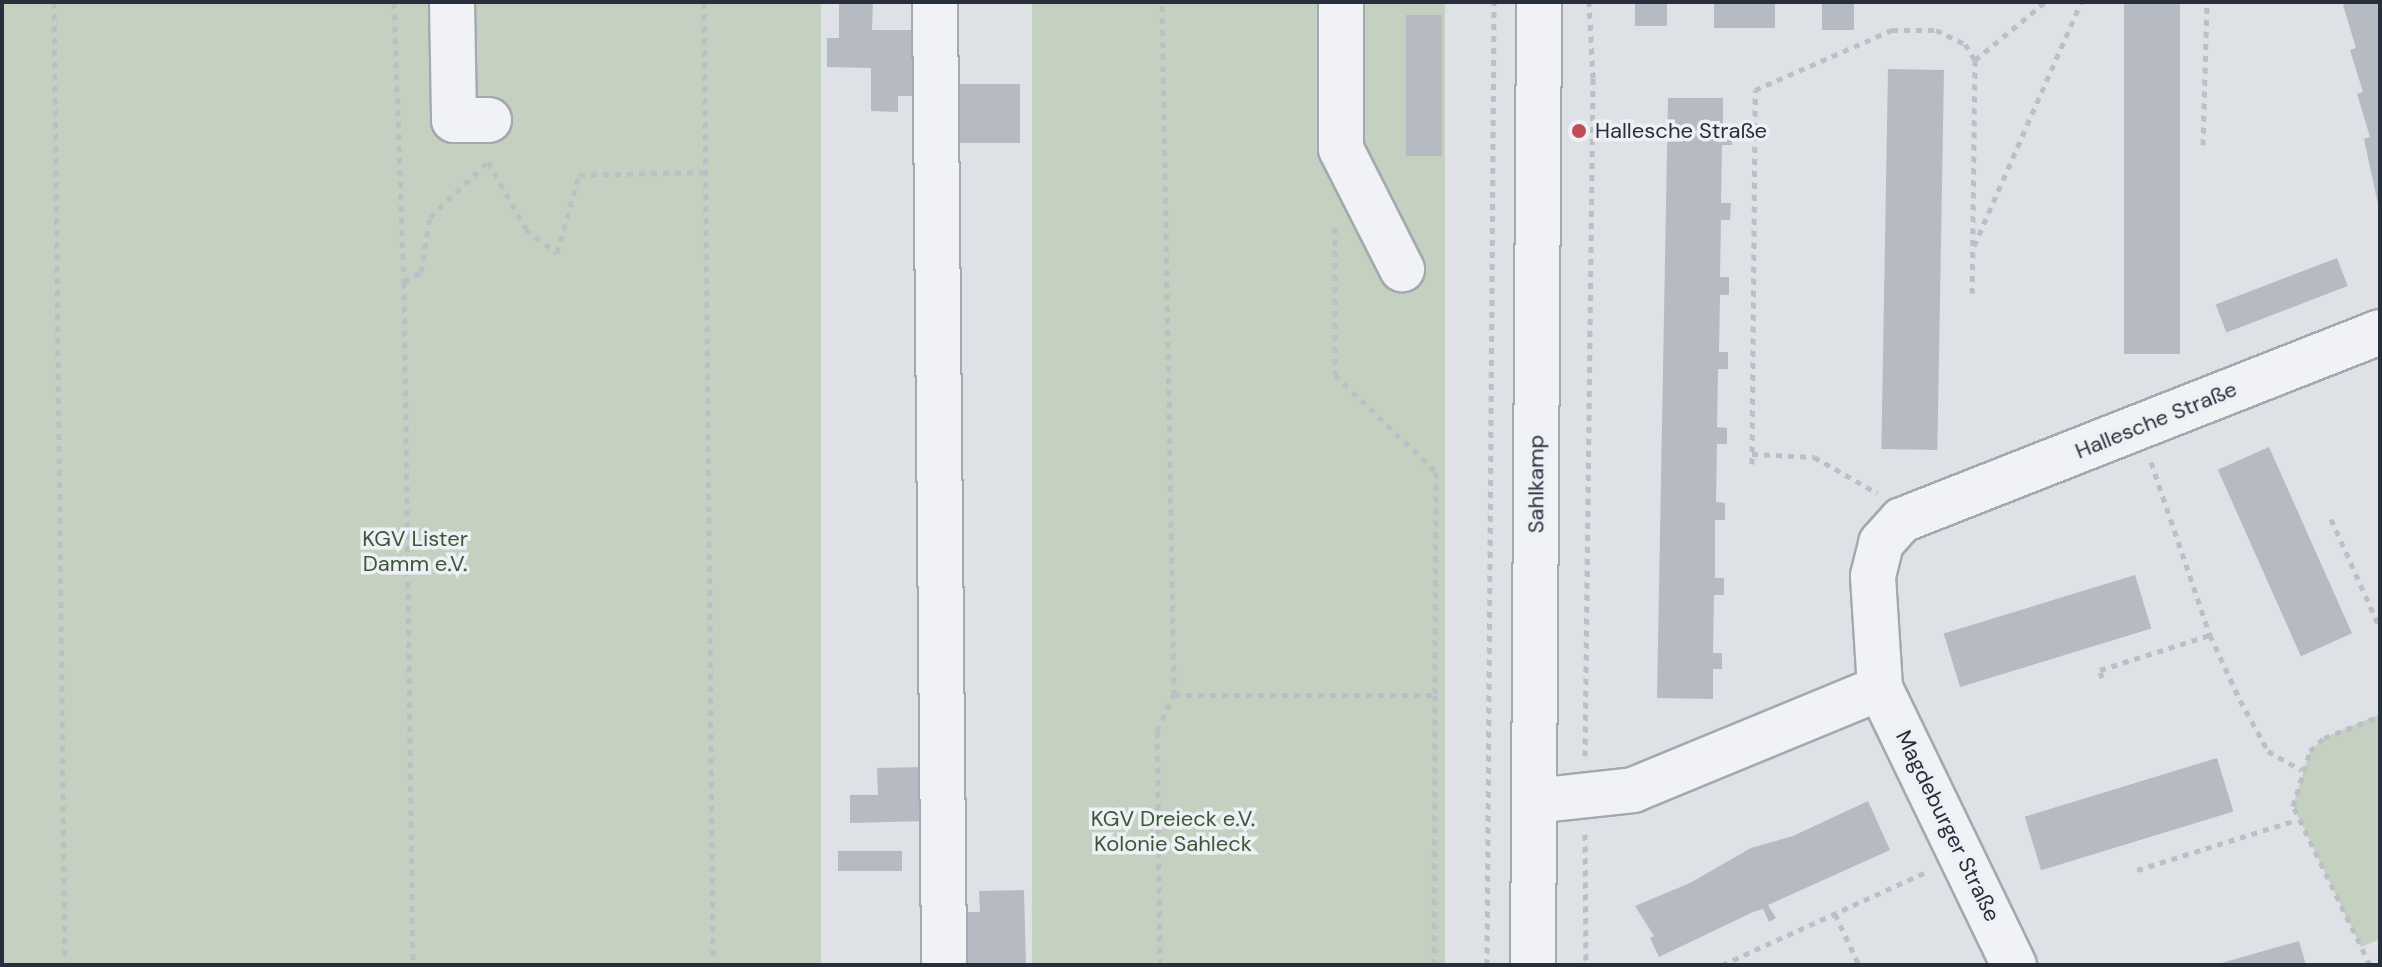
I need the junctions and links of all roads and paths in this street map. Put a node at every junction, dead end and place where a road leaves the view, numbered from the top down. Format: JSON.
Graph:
{"nodes":[{"id":1,"x":54,"y":2,"type":"edge"},
{"id":2,"x":394,"y":2,"type":"edge"},
{"id":3,"x":452,"y":2,"type":"edge"},
{"id":4,"x":704,"y":2,"type":"edge"},
{"id":5,"x":935,"y":2,"type":"edge"},
{"id":6,"x":1162,"y":2,"type":"edge"},
{"id":7,"x":1341,"y":2,"type":"edge"},
{"id":8,"x":1494,"y":2,"type":"edge"},
{"id":9,"x":1539,"y":2,"type":"edge"},
{"id":10,"x":1589,"y":2,"type":"edge"},
{"id":11,"x":2045,"y":2,"type":"edge"},
{"id":12,"x":2081,"y":2,"type":"edge"},
{"id":13,"x":2207,"y":2,"type":"edge"},
{"id":14,"x":1975,"y":60,"type":"junction"},
{"id":15,"x":489,"y":120,"type":"dead end"},
{"id":16,"x":2203,"y":145,"type":"dead end"},
{"id":17,"x":705,"y":172,"type":"junction"},
{"id":18,"x":1335,"y":224,"type":"dead end"},
{"id":19,"x":1972,"y":250,"type":"junction"},
{"id":20,"x":1402,"y":269,"type":"dead end"},
{"id":21,"x":404,"y":282,"type":"junction"},
{"id":22,"x":1972,"y":293,"type":"dead end"},
{"id":23,"x":2380,"y":332,"type":"edge"},
{"id":24,"x":2139,"y":427,"type":"junction"},
{"id":25,"x":1752,"y":454,"type":"junction"},
{"id":26,"x":1752,"y":464,"type":"dead end"},
{"id":27,"x":2331,"y":519,"type":"dead end"},
{"id":28,"x":1902,"y":520,"type":"junction"},
{"id":29,"x":2380,"y":628,"type":"edge"},
{"id":30,"x":2210,"y":635,"type":"junction"},
{"id":31,"x":2102,"y":678,"type":"dead end"},
{"id":32,"x":1880,"y":688,"type":"junction"},
{"id":33,"x":1174,"y":695,"type":"junction"},
{"id":34,"x":1435,"y":695,"type":"junction"},
{"id":35,"x":2380,"y":716,"type":"edge"},
{"id":36,"x":2301,"y":770,"type":"junction"},
{"id":37,"x":1585,"y":798,"type":"junction"},
{"id":38,"x":1534,"y":801,"type":"junction"},
{"id":39,"x":2297,"y":820,"type":"junction"},
{"id":40,"x":1963,"y":855,"type":"junction"},
{"id":41,"x":2137,"y":870,"type":"dead end"},
{"id":42,"x":1835,"y":914,"type":"junction"},
{"id":43,"x":65,"y":965,"type":"edge"},
{"id":44,"x":413,"y":965,"type":"edge"},
{"id":45,"x":713,"y":965,"type":"edge"},
{"id":46,"x":944,"y":965,"type":"edge"},
{"id":47,"x":1160,"y":965,"type":"edge"},
{"id":48,"x":1434,"y":965,"type":"edge"},
{"id":49,"x":1487,"y":965,"type":"edge"},
{"id":50,"x":1533,"y":965,"type":"edge"},
{"id":51,"x":1586,"y":965,"type":"edge"},
{"id":52,"x":1722,"y":965,"type":"edge"},
{"id":53,"x":1859,"y":965,"type":"edge"},
{"id":54,"x":2014,"y":965,"type":"edge"},
{"id":55,"x":2370,"y":965,"type":"edge"}],
"edges":[{"from":1,"to":43,"type":"path"},
{"from":2,"to":21,"type":"path"},
{"from":3,"to":15,"type":"street"},
{"from":4,"to":17,"type":"path"},
{"from":5,"to":46,"type":"street"},
{"from":6,"to":33,"type":"path"},
{"from":7,"to":20,"type":"street"},
{"from":8,"to":49,"type":"path"},
{"from":9,"to":38,"type":"street","name":"Sahlkamp"},
{"from":10,"to":37,"type":"path"},
{"from":11,"to":14,"type":"path"},
{"from":12,"to":19,"type":"path"},
{"from":13,"to":16,"type":"path"},
{"from":14,"to":19,"type":"path"},
{"from":14,"to":25,"type":"path"},
{"from":17,"to":21,"type":"path"},
{"from":17,"to":45,"type":"path"},
{"from":18,"to":34,"type":"path"},
{"from":19,"to":22,"type":"path"},
{"from":21,"to":44,"type":"path"},
{"from":23,"to":24,"type":"street","name":"Hallesche Straße"},
{"from":24,"to":28,"type":"street","name":"Hallesche Straße"},
{"from":24,"to":30,"type":"path"},
{"from":25,"to":26,"type":"path"},
{"from":25,"to":28,"type":"path"},
{"from":27,"to":29,"type":"path"},
{"from":28,"to":32,"type":"street"},
{"from":30,"to":31,"type":"path"},
{"from":30,"to":36,"type":"path"},
{"from":32,"to":37,"type":"street"},
{"from":32,"to":40,"type":"street","name":"Magdeburger Straße"},
{"from":33,"to":34,"type":"path"},
{"from":33,"to":47,"type":"path"},
{"from":34,"to":48,"type":"path"},
{"from":35,"to":36,"type":"path"},
{"from":36,"to":39,"type":"path"},
{"from":37,"to":38,"type":"street"},
{"from":37,"to":51,"type":"path"},
{"from":38,"to":50,"type":"street","name":"Sahlkamp"},
{"from":39,"to":41,"type":"path"},
{"from":39,"to":55,"type":"path"},
{"from":40,"to":42,"type":"path"},
{"from":40,"to":54,"type":"street","name":"Magdeburger Straße"},
{"from":42,"to":52,"type":"path"},
{"from":42,"to":53,"type":"path"}]}
